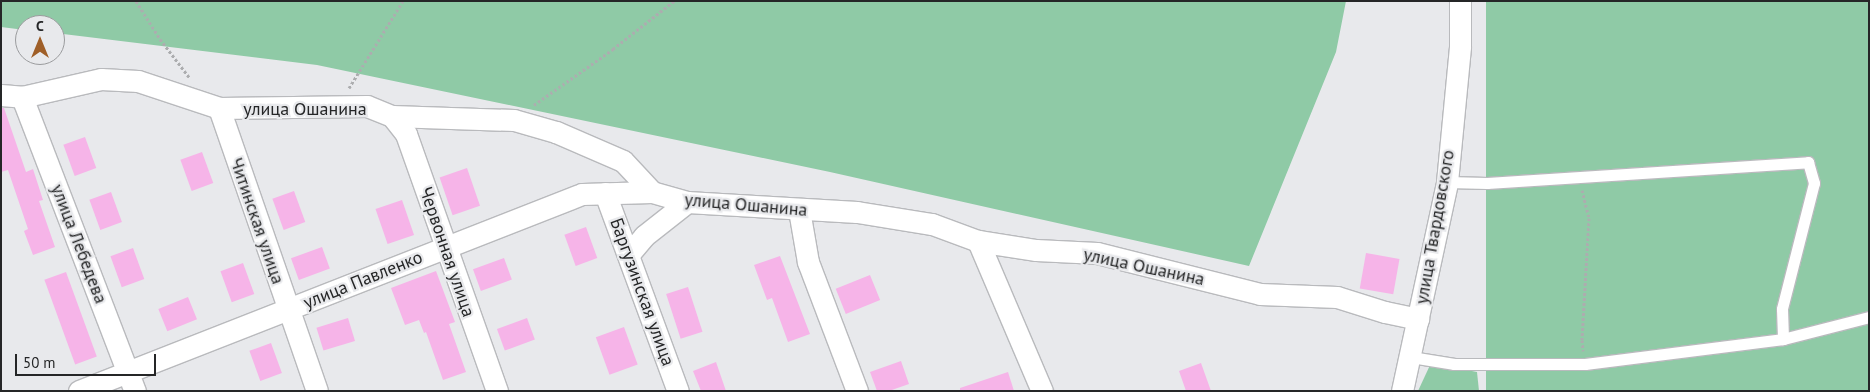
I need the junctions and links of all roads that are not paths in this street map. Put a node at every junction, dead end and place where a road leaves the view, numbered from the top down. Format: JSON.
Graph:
{"nodes":[{"id":1,"x":1460,"y":1,"type":"edge"},
{"id":2,"x":1,"y":95,"type":"edge"},
{"id":3,"x":22,"y":97,"type":"junction"},
{"id":4,"x":219,"y":108,"type":"junction"},
{"id":5,"x":392,"y":116,"type":"junction"},
{"id":6,"x":1447,"y":182,"type":"junction"},
{"id":7,"x":652,"y":192,"type":"junction"},
{"id":8,"x":605,"y":193,"type":"junction"},
{"id":9,"x":687,"y":202,"type":"junction"},
{"id":10,"x":798,"y":210,"type":"junction"},
{"id":11,"x":978,"y":241,"type":"junction"},
{"id":12,"x":445,"y":247,"type":"junction"},
{"id":13,"x":629,"y":254,"type":"junction"},
{"id":14,"x":288,"y":310,"type":"junction"},
{"id":15,"x":1869,"y":317,"type":"edge"},
{"id":16,"x":1418,"y":319,"type":"junction"},
{"id":17,"x":1783,"y":339,"type":"junction"},
{"id":18,"x":1411,"y":357,"type":"junction"},
{"id":19,"x":131,"y":381,"type":"edge"},
{"id":20,"x":79,"y":391,"type":"edge"},
{"id":21,"x":317,"y":391,"type":"edge"},
{"id":22,"x":497,"y":391,"type":"edge"},
{"id":23,"x":678,"y":391,"type":"edge"},
{"id":24,"x":857,"y":391,"type":"edge"},
{"id":25,"x":1042,"y":391,"type":"edge"},
{"id":26,"x":1402,"y":391,"type":"edge"}],
"edges":[{"from":1,"to":6,"type":"street","name":"улица Твардовского"},
{"from":2,"to":3,"type":"street","name":"улица Ошанина"},
{"from":3,"to":4,"type":"street","name":"улица Ошанина"},
{"from":3,"to":19,"type":"street","name":"улица Лебедева"},
{"from":4,"to":5,"type":"street","name":"улица Ошанина"},
{"from":4,"to":14,"type":"street","name":"Читинская улица"},
{"from":5,"to":7,"type":"street","name":"улица Ошанина"},
{"from":5,"to":12,"type":"street","name":"Червонная улица"},
{"from":6,"to":16,"type":"street","name":"улица Твардовского"},
{"from":6,"to":17,"type":"lane"},
{"from":7,"to":8,"type":"street","name":"улица Павленко"},
{"from":7,"to":9,"type":"street","name":"улица Ошанина"},
{"from":8,"to":12,"type":"street","name":"улица Павленко"},
{"from":8,"to":13,"type":"street","name":"Баргузинская улица"},
{"from":9,"to":10,"type":"street","name":"улица Ошанина"},
{"from":9,"to":13,"type":"street"},
{"from":10,"to":11,"type":"street","name":"улица Ошанина"},
{"from":10,"to":24,"type":"street"},
{"from":11,"to":16,"type":"street","name":"улица Ошанина"},
{"from":11,"to":25,"type":"street"},
{"from":12,"to":14,"type":"street","name":"улица Павленко"},
{"from":12,"to":22,"type":"street","name":"Червонная улица"},
{"from":13,"to":23,"type":"street","name":"Баргузинская улица"},
{"from":14,"to":19,"type":"street","name":"улица Павленко"},
{"from":14,"to":21,"type":"street","name":"Читинская улица"},
{"from":15,"to":17,"type":"lane"},
{"from":16,"to":18,"type":"street","name":"улица Твардовского"},
{"from":17,"to":18,"type":"lane"},
{"from":18,"to":26,"type":"street","name":"улица Твардовского"},
{"from":19,"to":20,"type":"street","name":"улица Павленко"}]}
